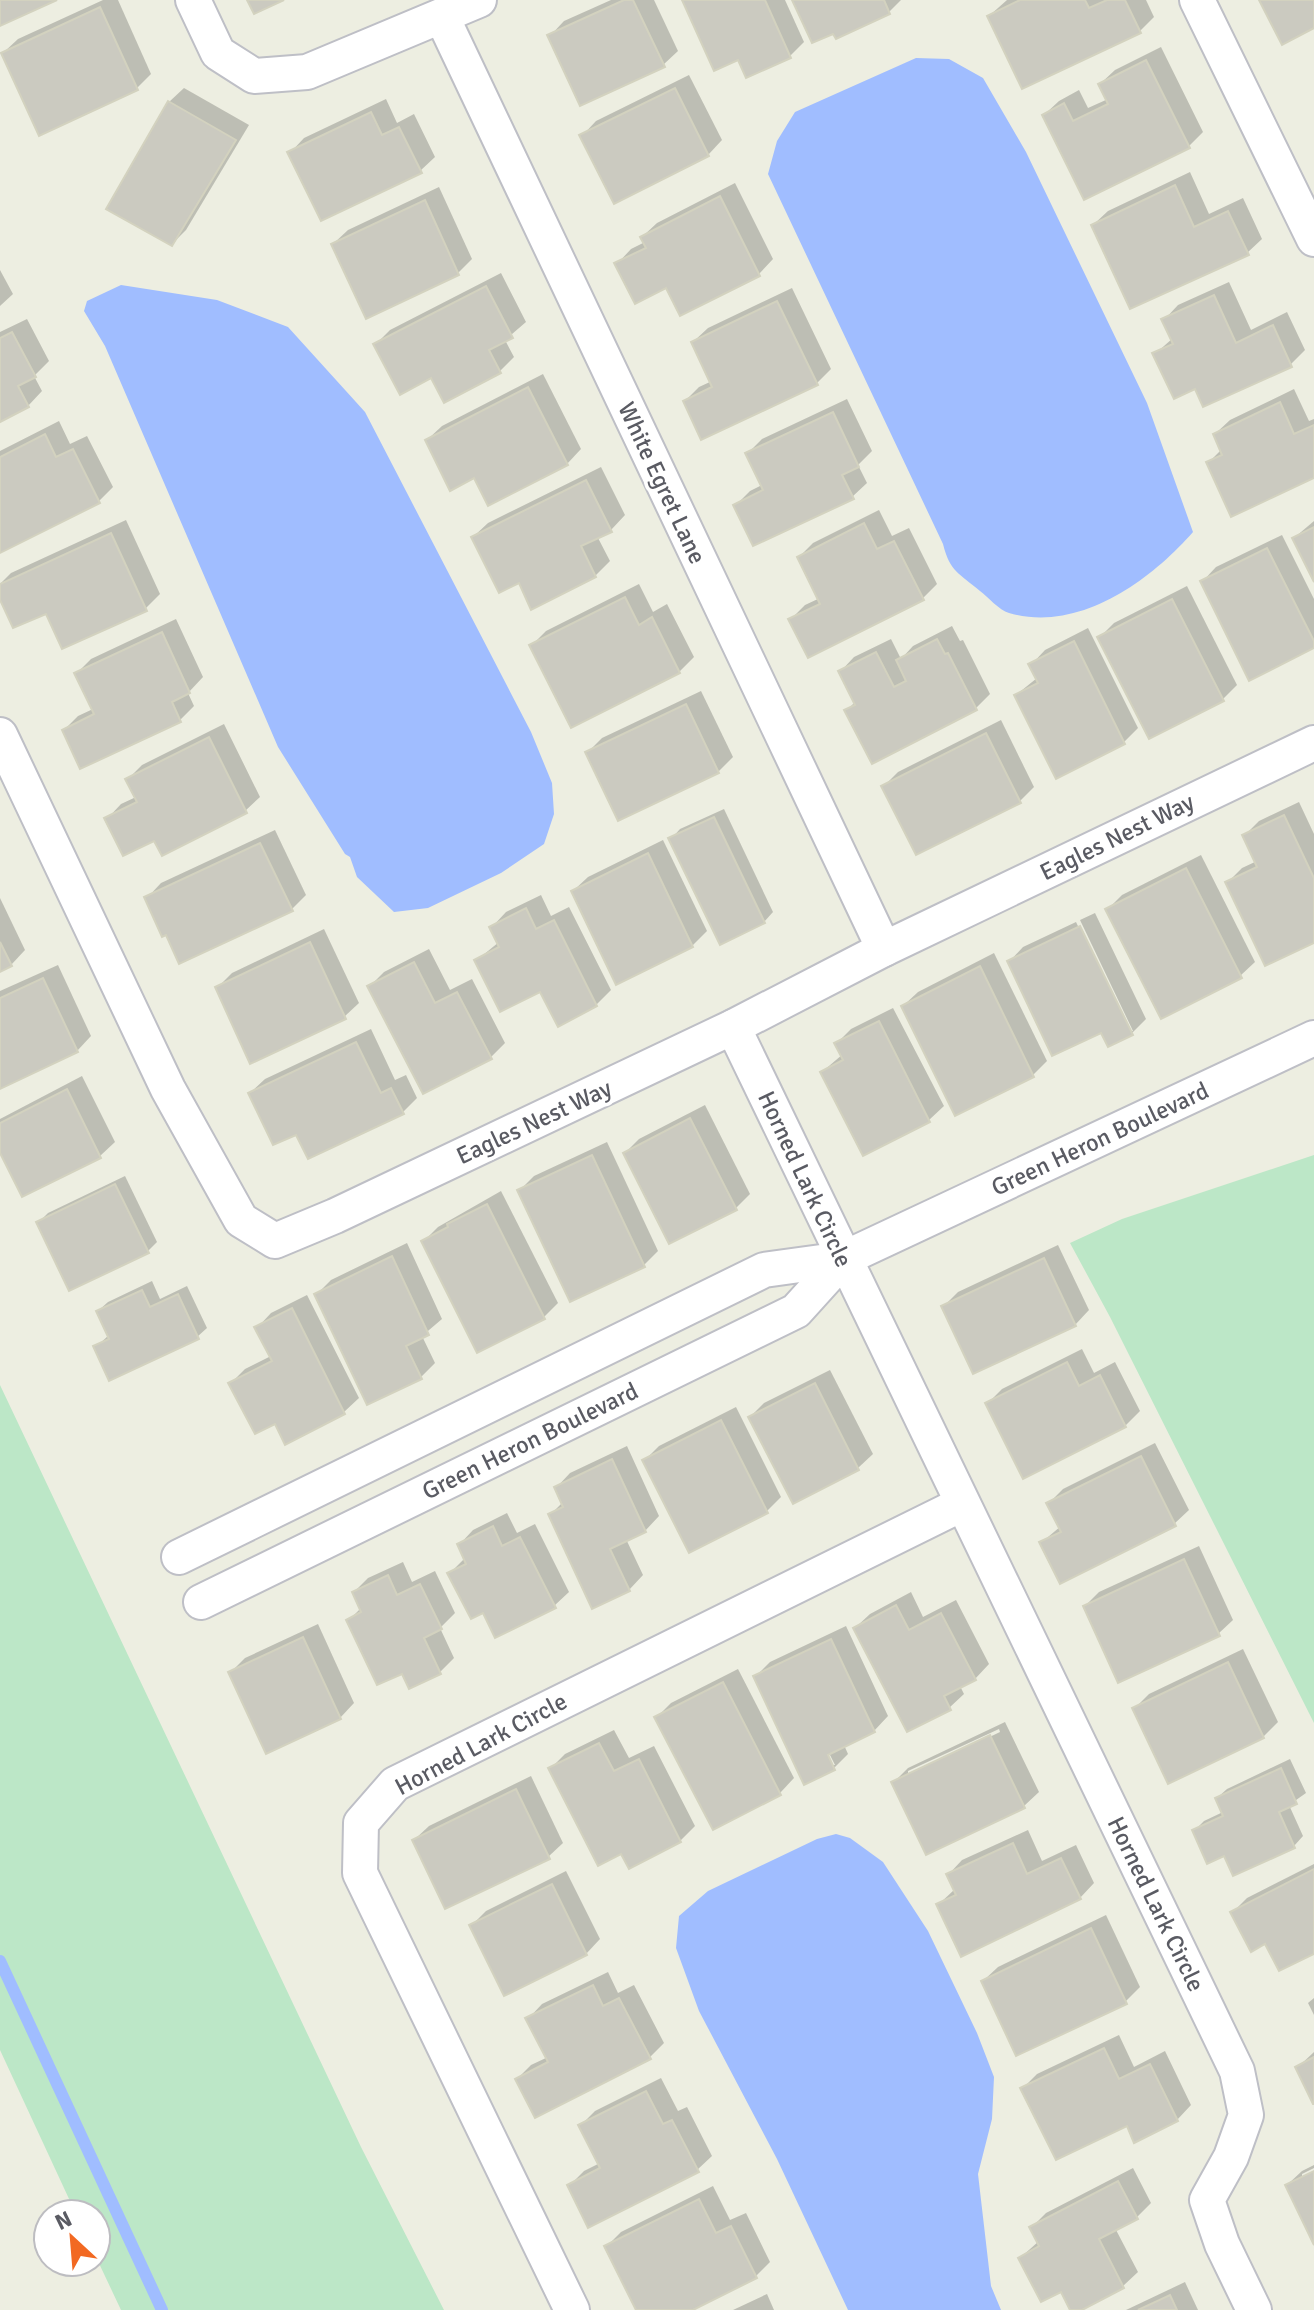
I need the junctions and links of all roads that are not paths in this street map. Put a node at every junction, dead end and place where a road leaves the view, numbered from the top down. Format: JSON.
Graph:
{"nodes":[{"id":1,"x":193,"y":0,"type":"edge"},
{"id":2,"x":479,"y":0,"type":"edge"},
{"id":3,"x":1197,"y":0,"type":"edge"},
{"id":4,"x":442,"y":17,"type":"junction"},
{"id":5,"x":1314,"y":239,"type":"edge"},
{"id":6,"x":0,"y":735,"type":"edge"},
{"id":7,"x":1314,"y":743,"type":"edge"},
{"id":8,"x":884,"y":949,"type":"junction"},
{"id":9,"x":733,"y":1027,"type":"junction"},
{"id":10,"x":1314,"y":1038,"type":"edge"},
{"id":11,"x":843,"y":1259,"type":"junction"},
{"id":12,"x":962,"y":1504,"type":"junction"},
{"id":13,"x":280,"y":1508,"type":"junction"},
{"id":14,"x":301,"y":1553,"type":"junction"},
{"id":15,"x":179,"y":1557,"type":"dead end"},
{"id":16,"x":201,"y":1602,"type":"dead end"},
{"id":17,"x":572,"y":2310,"type":"edge"},
{"id":18,"x":1254,"y":2310,"type":"edge"}],
"edges":[{"from":1,"to":4,"type":"street"},
{"from":2,"to":4,"type":"street"},
{"from":3,"to":5,"type":"street"},
{"from":4,"to":8,"type":"street","name":"White Egret Lane"},
{"from":6,"to":9,"type":"street","name":"Eagles Nest Way"},
{"from":7,"to":8,"type":"street","name":"Eagles Nest Way"},
{"from":8,"to":9,"type":"street","name":"Eagles Nest Way"},
{"from":9,"to":11,"type":"street","name":"Horned Lark Circle"},
{"from":10,"to":11,"type":"street","name":"Green Heron Boulevard"},
{"from":11,"to":12,"type":"street","name":"Horned Lark Circle"},
{"from":11,"to":13,"type":"street","name":"Green Heron Boulevard"},
{"from":11,"to":14,"type":"street","name":"Green Heron Boulevard"},
{"from":12,"to":17,"type":"street","name":"Horned Lark Circle"},
{"from":12,"to":18,"type":"street","name":"Horned Lark Circle"},
{"from":13,"to":14,"type":"street"},
{"from":13,"to":15,"type":"street","name":"Green Heron Boulevard"},
{"from":14,"to":16,"type":"street","name":"Green Heron Boulevard"}]}
